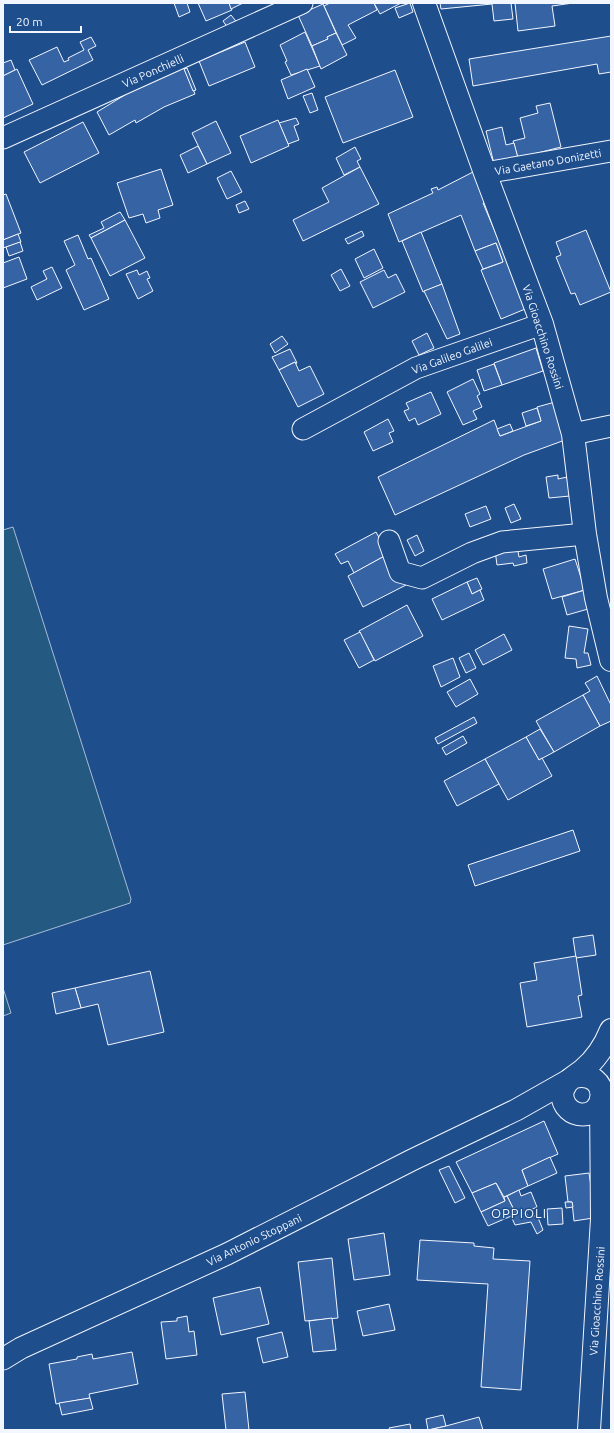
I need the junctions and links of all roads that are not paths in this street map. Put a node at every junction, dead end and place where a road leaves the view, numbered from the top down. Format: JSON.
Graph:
{"nodes":[{"id":1,"x":302,"y":3,"type":"edge"},
{"id":2,"x":424,"y":3,"type":"edge"},
{"id":3,"x":3,"y":138,"type":"edge"},
{"id":4,"x":611,"y":152,"type":"edge"},
{"id":5,"x":485,"y":173,"type":"junction"},
{"id":6,"x":542,"y":324,"type":"junction"},
{"id":7,"x":611,"y":426,"type":"edge"},
{"id":8,"x":303,"y":429,"type":"dead end"},
{"id":9,"x":573,"y":434,"type":"junction"},
{"id":10,"x":585,"y":534,"type":"junction"},
{"id":11,"x":389,"y":541,"type":"dead end"},
{"id":12,"x":611,"y":660,"type":"edge"},
{"id":13,"x":611,"y":1030,"type":"edge"},
{"id":14,"x":611,"y":1039,"type":"edge"},
{"id":15,"x":572,"y":1078,"type":"junction"},
{"id":16,"x":604,"y":1099,"type":"edge"},
{"id":17,"x":572,"y":1112,"type":"junction"},
{"id":18,"x":503,"y":1116,"type":"junction"},
{"id":19,"x":602,"y":1171,"type":"junction"},
{"id":20,"x":3,"y":1359,"type":"edge"},
{"id":21,"x":589,"y":1430,"type":"edge"}],
"edges":[{"from":1,"to":3,"type":"street","name":"Via Ponchielli"},
{"from":2,"to":5,"type":"main road","name":"Via Gioacchino Rossini"},
{"from":4,"to":5,"type":"street","name":"Via Gaetano Donizetti"},
{"from":5,"to":6,"type":"main road","name":"Via Gioacchino Rossini"},
{"from":6,"to":8,"type":"street","name":"Via Galileo Galilei"},
{"from":6,"to":9,"type":"main road","name":"Via Gioacchino Rossini"},
{"from":7,"to":9,"type":"street"},
{"from":9,"to":10,"type":"main road","name":"Via Gioacchino Rossini"},
{"from":10,"to":11,"type":"street"},
{"from":10,"to":12,"type":"main road","name":"Via Gioacchino Rossini"},
{"from":13,"to":15,"type":"main road"},
{"from":14,"to":16,"type":"main road"},
{"from":15,"to":16,"type":"main road"},
{"from":15,"to":17,"type":"main road"},
{"from":15,"to":18,"type":"street"},
{"from":16,"to":17,"type":"main road"},
{"from":16,"to":19,"type":"main road"},
{"from":17,"to":18,"type":"street"},
{"from":17,"to":19,"type":"main road"},
{"from":18,"to":20,"type":"street","name":"Via Antonio Stoppani"},
{"from":19,"to":21,"type":"main road","name":"Via Gioacchino Rossini"}]}
